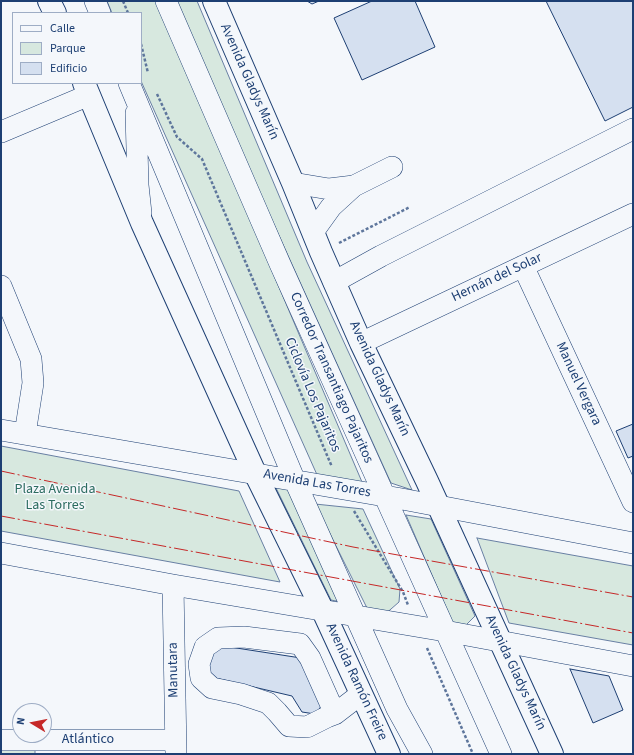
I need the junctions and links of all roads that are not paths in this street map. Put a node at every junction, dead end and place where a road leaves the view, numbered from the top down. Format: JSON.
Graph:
{"nodes":[{"id":1,"x":50,"y":1,"type":"edge"},
{"id":2,"x":95,"y":1,"type":"edge"},
{"id":3,"x":166,"y":1,"type":"edge"},
{"id":4,"x":214,"y":1,"type":"edge"},
{"id":5,"x":54,"y":12,"type":"edge"},
{"id":6,"x":100,"y":12,"type":"edge"},
{"id":7,"x":86,"y":89,"type":"edge"},
{"id":8,"x":132,"y":91,"type":"edge"},
{"id":9,"x":633,"y":129,"type":"edge"},
{"id":10,"x":1,"y":132,"type":"edge"},
{"id":11,"x":392,"y":166,"type":"dead end"},
{"id":12,"x":293,"y":183,"type":"junction"},
{"id":13,"x":354,"y":186,"type":"junction"},
{"id":14,"x":631,"y":221,"type":"edge"},
{"id":15,"x":142,"y":223,"type":"junction"},
{"id":16,"x":313,"y":232,"type":"junction"},
{"id":17,"x":523,"y":266,"type":"junction"},
{"id":18,"x":334,"y":282,"type":"junction"},
{"id":19,"x":2,"y":290,"type":"edge"},
{"id":20,"x":361,"y":343,"type":"junction"},
{"id":21,"x":1,"y":430,"type":"edge"},
{"id":22,"x":25,"y":434,"type":"junction"},
{"id":23,"x":255,"y":474,"type":"junction"},
{"id":24,"x":296,"y":481,"type":"junction"},
{"id":25,"x":384,"y":496,"type":"junction"},
{"id":26,"x":633,"y":502,"type":"edge"},
{"id":27,"x":438,"y":506,"type":"junction"},
{"id":28,"x":633,"y":543,"type":"edge"},
{"id":29,"x":1,"y":553,"type":"edge"},
{"id":30,"x":173,"y":585,"type":"junction"},
{"id":31,"x":323,"y":611,"type":"junction"},
{"id":32,"x":356,"y":617,"type":"junction"},
{"id":33,"x":445,"y":631,"type":"junction"},
{"id":34,"x":501,"y":641,"type":"junction"},
{"id":35,"x":633,"y":666,"type":"edge"},
{"id":36,"x":361,"y":694,"type":"junction"},
{"id":37,"x":335,"y":714,"type":"junction"},
{"id":38,"x":1,"y":740,"type":"edge"},
{"id":39,"x":39,"y":747,"type":"edge"},
{"id":40,"x":175,"y":747,"type":"edge"},
{"id":41,"x":389,"y":754,"type":"edge"},
{"id":42,"x":422,"y":754,"type":"edge"},
{"id":43,"x":501,"y":754,"type":"edge"},
{"id":44,"x":552,"y":754,"type":"edge"}],
"edges":[{"from":1,"to":5,"type":"main road"},
{"from":2,"to":6,"type":"street"},
{"from":3,"to":25,"type":"street","name":"Corredor Transantiago Pajaritos"},
{"from":4,"to":12,"type":"main road","name":"Avenida Gladys Marín"},
{"from":7,"to":10,"type":"street"},
{"from":7,"to":15,"type":"main road"},
{"from":8,"to":15,"type":"street"},
{"from":8,"to":24,"type":"street"},
{"from":9,"to":18,"type":"street"},
{"from":11,"to":13,"type":"street"},
{"from":12,"to":13,"type":"street"},
{"from":12,"to":16,"type":"main road","name":"Avenida Gladys Marín"},
{"from":13,"to":16,"type":"street"},
{"from":14,"to":17,"type":"street","name":"Hernán del Solar"},
{"from":15,"to":23,"type":"main road"},
{"from":16,"to":18,"type":"main road","name":"Avenida Gladys Marín"},
{"from":17,"to":20,"type":"street","name":"Hernán del Solar"},
{"from":17,"to":26,"type":"street","name":"Manuel Vergara"},
{"from":18,"to":20,"type":"main road","name":"Avenida Gladys Marín"},
{"from":19,"to":22,"type":"street"},
{"from":20,"to":27,"type":"main road","name":"Avenida Gladys Marín"},
{"from":21,"to":22,"type":"street","name":"Avenida Las Torres"},
{"from":22,"to":23,"type":"street","name":"Avenida Las Torres"},
{"from":23,"to":24,"type":"street","name":"Avenida Las Torres"},
{"from":23,"to":31,"type":"main road"},
{"from":24,"to":25,"type":"street","name":"Avenida Las Torres"},
{"from":24,"to":32,"type":"street"},
{"from":25,"to":27,"type":"street","name":"Avenida Las Torres"},
{"from":25,"to":33,"type":"street","name":"Corredor Transantiago Pajaritos"},
{"from":27,"to":28,"type":"street","name":"Avenida Las Torres"},
{"from":27,"to":34,"type":"main road","name":"Avenida Gladys Marín"},
{"from":29,"to":30,"type":"street"},
{"from":30,"to":31,"type":"street"},
{"from":30,"to":40,"type":"street","name":"Manutara"},
{"from":31,"to":32,"type":"street"},
{"from":31,"to":36,"type":"main road","name":"Avenida Ramón Freire"},
{"from":32,"to":33,"type":"street"},
{"from":32,"to":42,"type":"street"},
{"from":33,"to":34,"type":"street"},
{"from":33,"to":43,"type":"street","name":"Corredor Transantiago Pajaritos"},
{"from":34,"to":35,"type":"street"},
{"from":34,"to":44,"type":"main road","name":"Avenida Gladys Marín"},
{"from":36,"to":37,"type":"street"},
{"from":36,"to":41,"type":"main road","name":"Avenida Ramón Freire"},
{"from":37,"to":37,"type":"street"},
{"from":38,"to":39,"type":"street","name":"Atlántico"},
{"from":39,"to":40,"type":"street","name":"Atlántico"}]}
